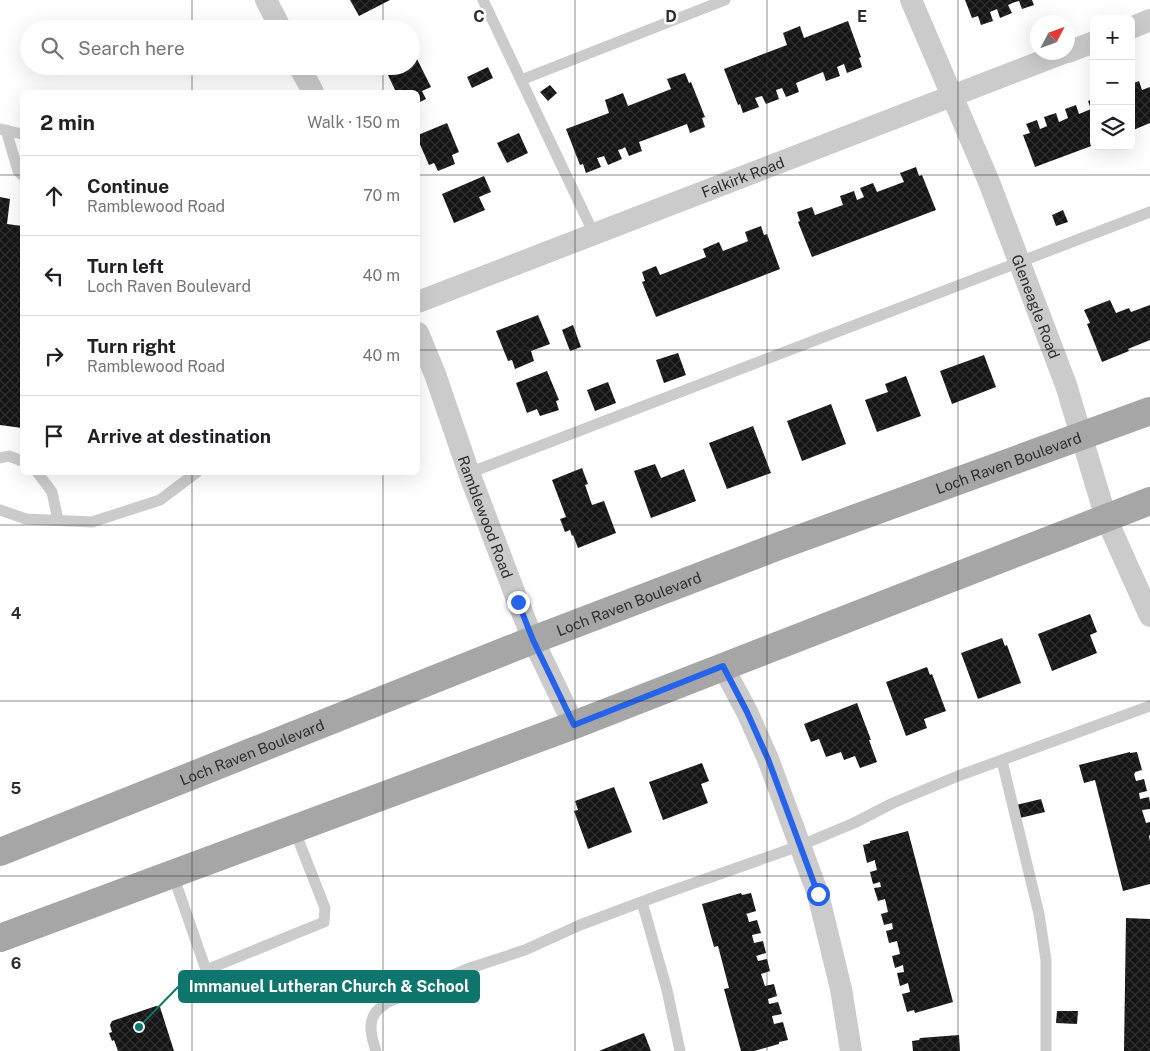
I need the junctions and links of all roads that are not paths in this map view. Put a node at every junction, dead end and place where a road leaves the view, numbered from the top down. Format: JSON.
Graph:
{"nodes":[{"id":1,"x":266,"y":0,"type":"edge"},
{"id":2,"x":483,"y":0,"type":"edge"},
{"id":3,"x":725,"y":0,"type":"edge"},
{"id":4,"x":911,"y":0,"type":"edge"},
{"id":5,"x":276,"y":20,"type":"edge"},
{"id":6,"x":1150,"y":20,"type":"edge"},
{"id":7,"x":1135,"y":26,"type":"edge"},
{"id":8,"x":1090,"y":43,"type":"edge"},
{"id":9,"x":1075,"y":49,"type":"edge"},
{"id":10,"x":1046,"y":60,"type":"edge"},
{"id":11,"x":304,"y":75,"type":"edge"},
{"id":12,"x":521,"y":80,"type":"junction"},
{"id":13,"x":312,"y":90,"type":"edge"},
{"id":14,"x":952,"y":96,"type":"junction"},
{"id":15,"x":3,"y":130,"type":"edge"},
{"id":16,"x":20,"y":134,"type":"edge"},
{"id":17,"x":20,"y":173,"type":"edge"},
{"id":18,"x":1150,"y":212,"type":"edge"},
{"id":19,"x":594,"y":234,"type":"junction"},
{"id":20,"x":1020,"y":262,"type":"junction"},
{"id":21,"x":420,"y":301,"type":"edge"},
{"id":22,"x":420,"y":338,"type":"edge"},
{"id":23,"x":1150,"y":411,"type":"edge"},
{"id":24,"x":1082,"y":437,"type":"junction"},
{"id":25,"x":0,"y":458,"type":"edge"},
{"id":26,"x":20,"y":460,"type":"edge"},
{"id":27,"x":469,"y":473,"type":"junction"},
{"id":28,"x":39,"y":475,"type":"edge"},
{"id":29,"x":193,"y":475,"type":"edge"},
{"id":30,"x":1150,"y":501,"type":"edge"},
{"id":31,"x":0,"y":510,"type":"edge"},
{"id":32,"x":1106,"y":518,"type":"junction"},
{"id":33,"x":58,"y":520,"type":"junction"},
{"id":34,"x":1150,"y":616,"type":"edge"},
{"id":35,"x":533,"y":640,"type":"junction"},
{"id":36,"x":723,"y":666,"type":"junction"},
{"id":37,"x":1150,"y":706,"type":"edge"},
{"id":38,"x":574,"y":725,"type":"junction"},
{"id":39,"x":1002,"y":761,"type":"junction"},
{"id":40,"x":294,"y":829,"type":"junction"},
{"id":41,"x":800,"y":846,"type":"junction"},
{"id":42,"x":0,"y":852,"type":"edge"},
{"id":43,"x":173,"y":874,"type":"junction"},
{"id":44,"x":642,"y":902,"type":"junction"},
{"id":45,"x":0,"y":938,"type":"edge"},
{"id":46,"x":376,"y":1051,"type":"edge"},
{"id":47,"x":680,"y":1051,"type":"edge"},
{"id":48,"x":851,"y":1051,"type":"edge"},
{"id":49,"x":1046,"y":1051,"type":"edge"}],
"edges":[{"from":1,"to":5,"type":"street"},
{"from":2,"to":12,"type":"lane"},
{"from":3,"to":12,"type":"lane"},
{"from":4,"to":14,"type":"street","name":"Gleneagle Road"},
{"from":6,"to":7,"type":"street"},
{"from":8,"to":9,"type":"street","name":"Falkirk Road"},
{"from":10,"to":14,"type":"street","name":"Falkirk Road"},
{"from":11,"to":13,"type":"street"},
{"from":12,"to":19,"type":"lane"},
{"from":14,"to":19,"type":"street","name":"Falkirk Road"},
{"from":14,"to":20,"type":"street","name":"Gleneagle Road"},
{"from":15,"to":16,"type":"lane"},
{"from":15,"to":17,"type":"lane"},
{"from":18,"to":20,"type":"lane"},
{"from":19,"to":21,"type":"street","name":"Falkirk Road"},
{"from":20,"to":24,"type":"street","name":"Gleneagle Road"},
{"from":20,"to":27,"type":"lane"},
{"from":22,"to":27,"type":"street","name":"Ramblewood Road"},
{"from":23,"to":24,"type":"main road","name":"Loch Raven Boulevard"},
{"from":24,"to":32,"type":"street","name":"Gleneagle Road"},
{"from":24,"to":35,"type":"main road","name":"Loch Raven Boulevard"},
{"from":25,"to":26,"type":"lane"},
{"from":27,"to":35,"type":"street","name":"Ramblewood Road"},
{"from":28,"to":33,"type":"lane"},
{"from":29,"to":33,"type":"lane"},
{"from":30,"to":32,"type":"main road"},
{"from":31,"to":33,"type":"lane"},
{"from":32,"to":34,"type":"street","name":"Gleneagle Road"},
{"from":32,"to":36,"type":"main road"},
{"from":35,"to":38,"type":"street","name":"Ramblewood Road"},
{"from":35,"to":42,"type":"main road","name":"Loch Raven Boulevard"},
{"from":36,"to":38,"type":"main road"},
{"from":36,"to":41,"type":"street"},
{"from":37,"to":39,"type":"lane"},
{"from":38,"to":40,"type":"main road"},
{"from":39,"to":41,"type":"lane"},
{"from":39,"to":49,"type":"lane"},
{"from":40,"to":43,"type":"main road"},
{"from":40,"to":43,"type":"lane"},
{"from":41,"to":44,"type":"lane"},
{"from":41,"to":48,"type":"street"},
{"from":43,"to":45,"type":"main road"},
{"from":44,"to":46,"type":"lane"},
{"from":44,"to":47,"type":"lane"}]}
